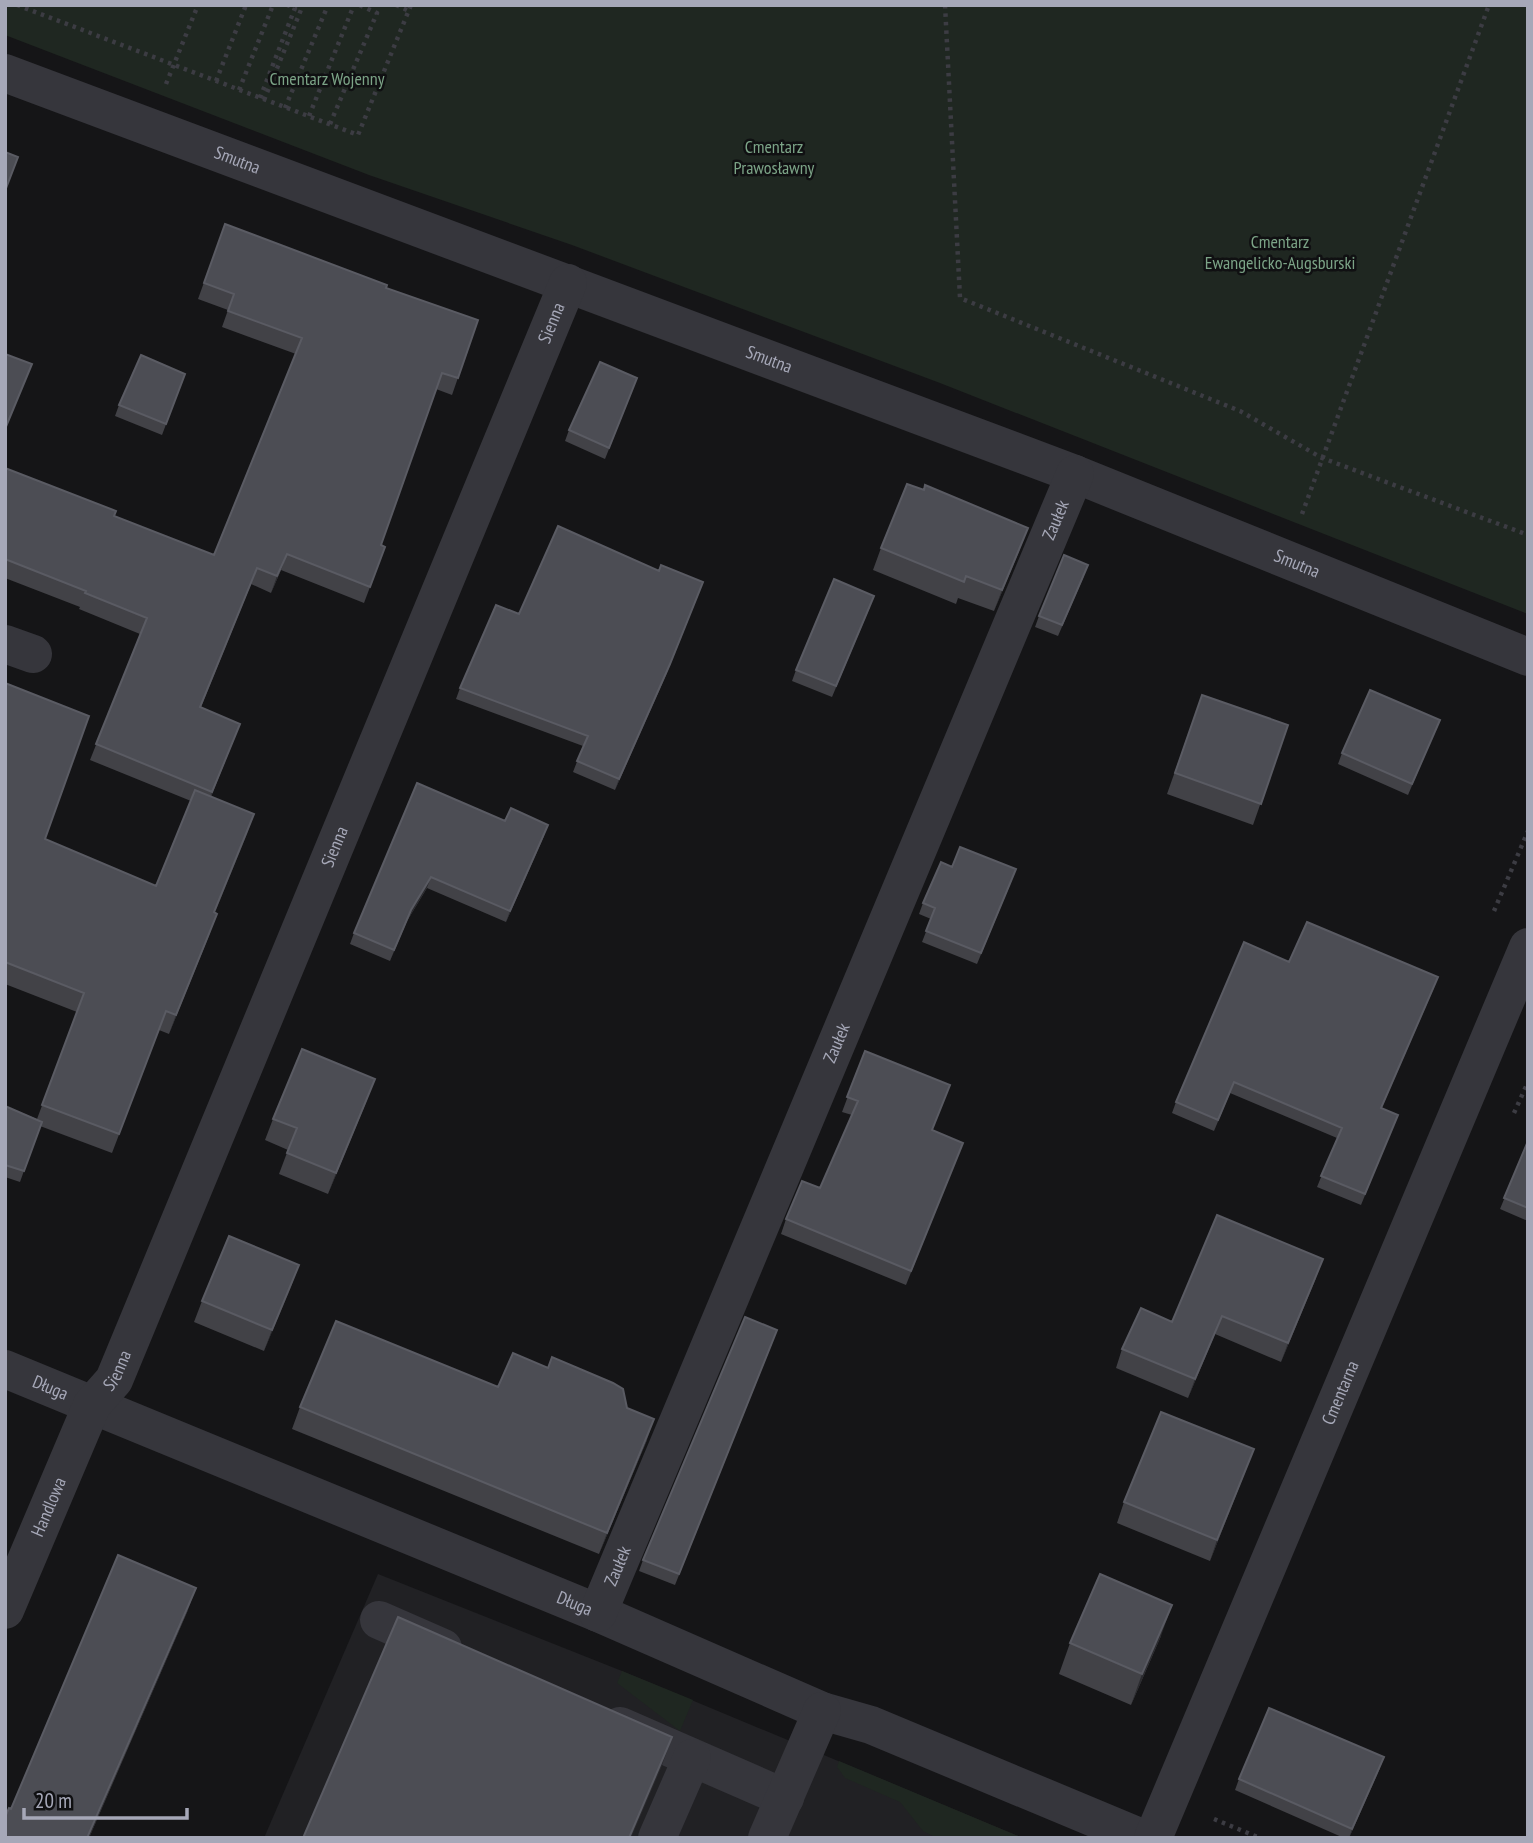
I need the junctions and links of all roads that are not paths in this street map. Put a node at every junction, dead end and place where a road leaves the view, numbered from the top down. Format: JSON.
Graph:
{"nodes":[{"id":1,"x":5,"y":73,"type":"edge"},
{"id":2,"x":568,"y":283,"type":"junction"},
{"id":3,"x":1075,"y":474,"type":"junction"},
{"id":4,"x":1528,"y":657,"type":"edge"},
{"id":5,"x":1528,"y":947,"type":"edge"},
{"id":6,"x":5,"y":1369,"type":"edge"},
{"id":7,"x":92,"y":1405,"type":"junction"},
{"id":8,"x":5,"y":1610,"type":"edge"},
{"id":9,"x":598,"y":1613,"type":"junction"},
{"id":10,"x":379,"y":1620,"type":"dead end"},
{"id":11,"x":480,"y":1664,"type":"edge"},
{"id":12,"x":822,"y":1711,"type":"junction"},
{"id":13,"x":592,"y":1714,"type":"edge"},
{"id":14,"x":692,"y":1758,"type":"junction"},
{"id":15,"x":785,"y":1798,"type":"junction"},
{"id":16,"x":657,"y":1838,"type":"edge"},
{"id":17,"x":767,"y":1838,"type":"edge"},
{"id":18,"x":1142,"y":1838,"type":"edge"},
{"id":19,"x":1153,"y":1838,"type":"edge"}],
"edges":[{"from":1,"to":2,"type":"street","name":"Smutna"},
{"from":2,"to":3,"type":"street","name":"Smutna"},
{"from":2,"to":7,"type":"street","name":"Sienna"},
{"from":3,"to":4,"type":"street","name":"Smutna"},
{"from":3,"to":9,"type":"street","name":"Zaułek"},
{"from":5,"to":19,"type":"street","name":"Cmentarna"},
{"from":6,"to":7,"type":"street","name":"Długa"},
{"from":7,"to":8,"type":"street","name":"Handlowa"},
{"from":7,"to":9,"type":"street","name":"Długa"},
{"from":9,"to":12,"type":"street","name":"Długa"},
{"from":10,"to":11,"type":"street"},
{"from":12,"to":15,"type":"street"},
{"from":12,"to":18,"type":"street","name":"Długa"},
{"from":13,"to":14,"type":"street"},
{"from":14,"to":15,"type":"street"},
{"from":14,"to":16,"type":"street"},
{"from":15,"to":17,"type":"street"}]}
